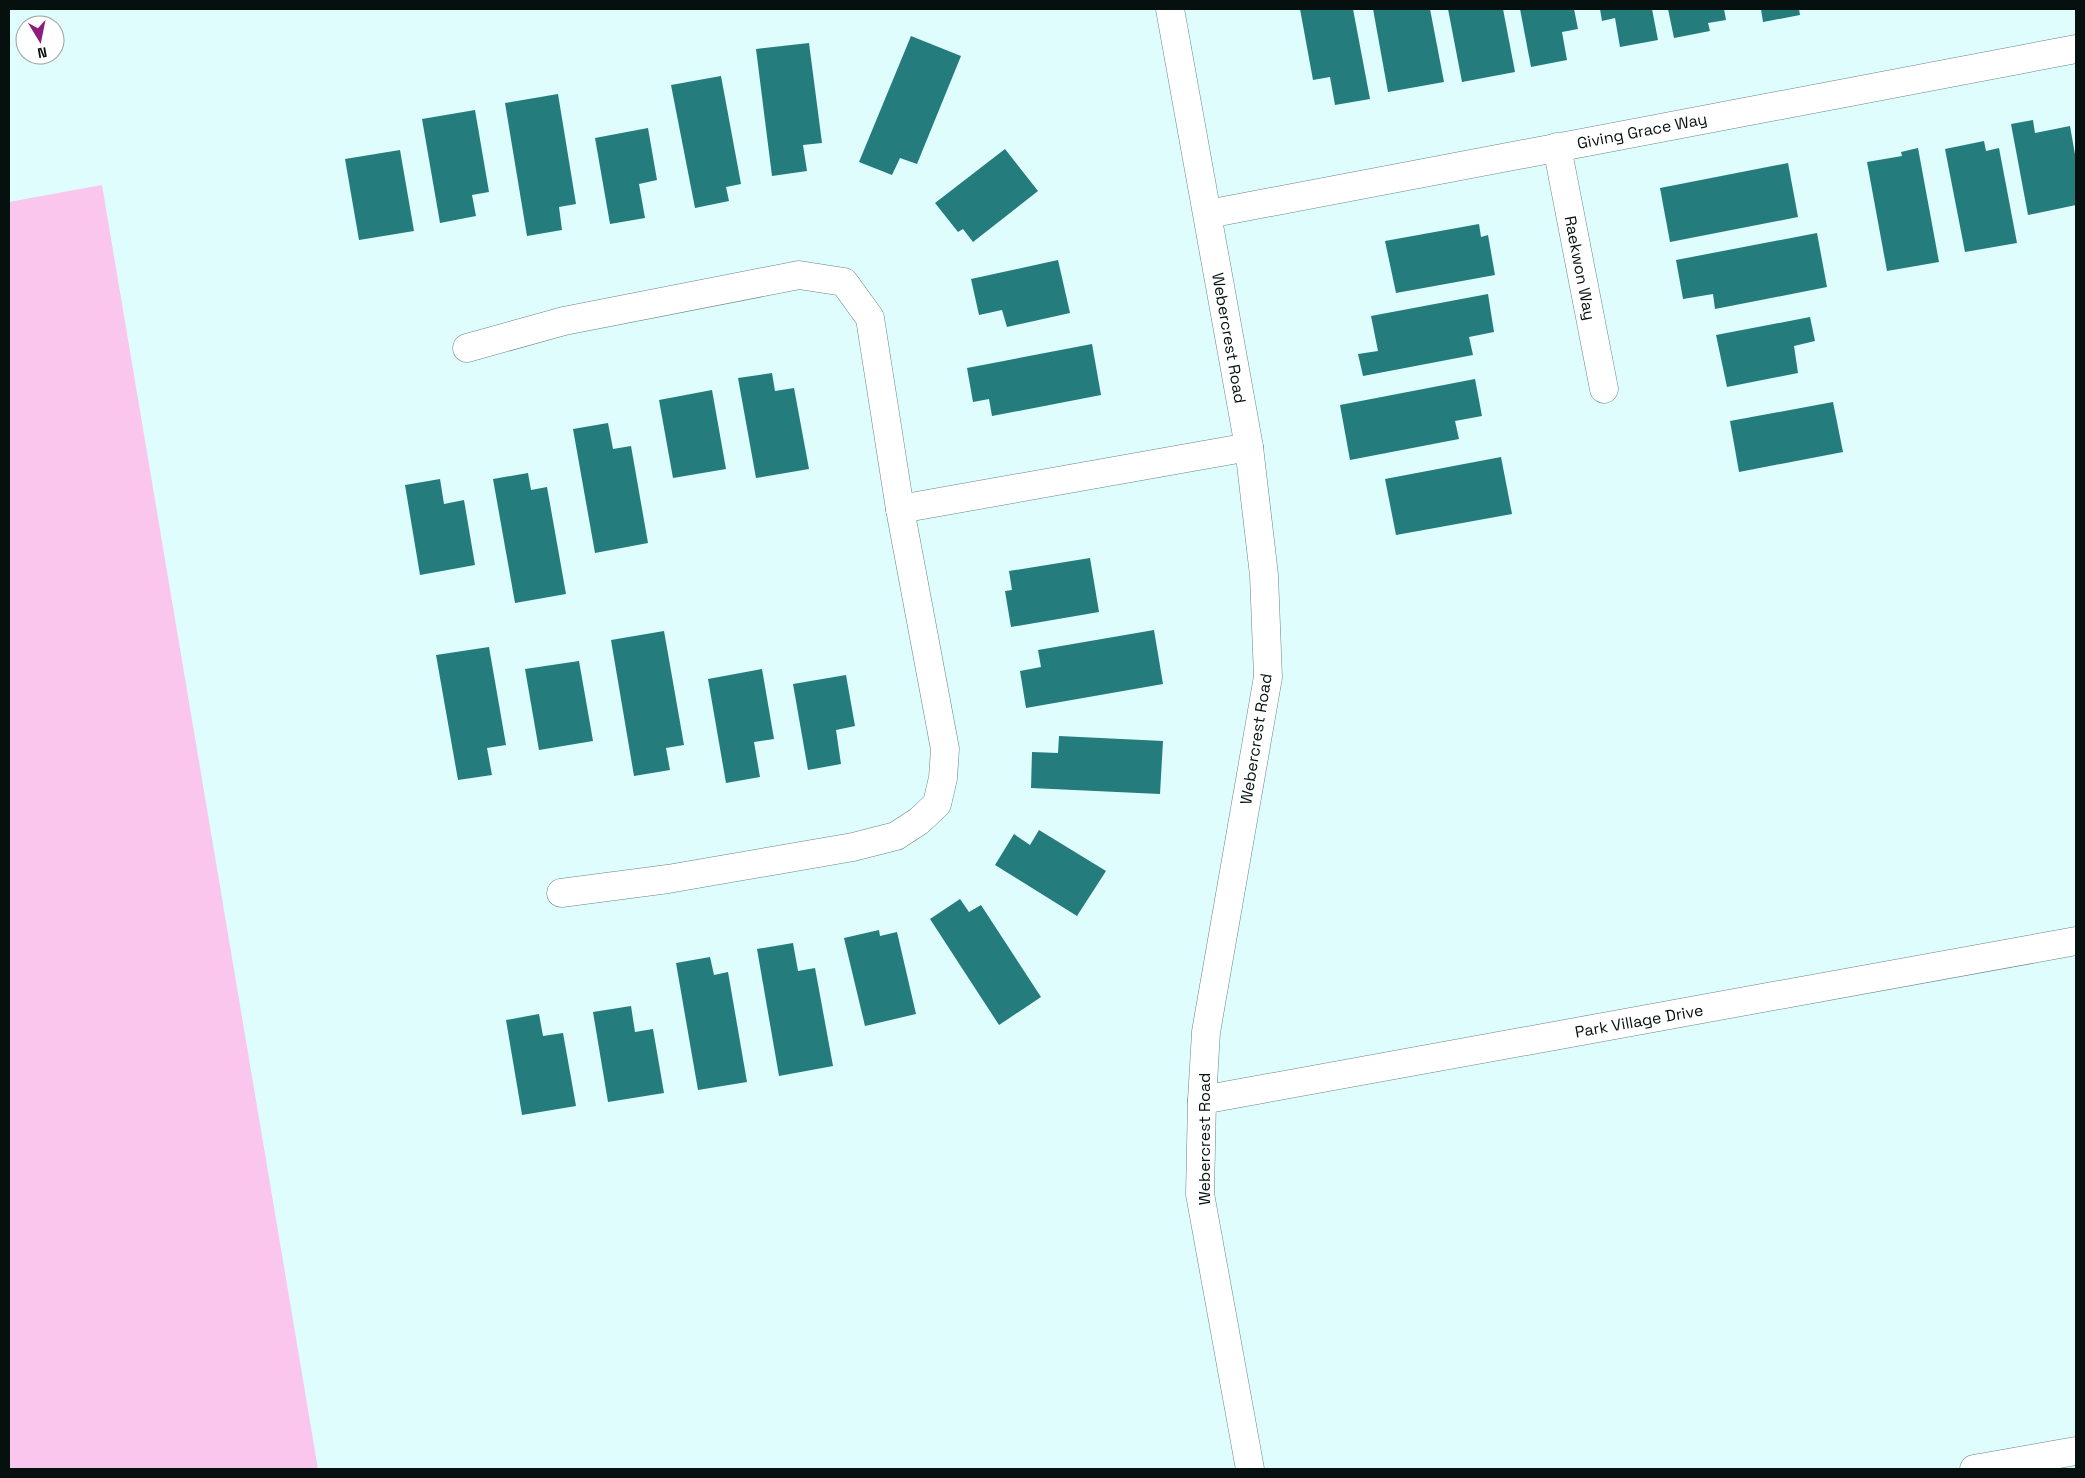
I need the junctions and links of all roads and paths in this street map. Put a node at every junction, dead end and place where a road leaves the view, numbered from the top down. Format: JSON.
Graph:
{"nodes":[{"id":1,"x":1170,"y":9,"type":"edge"},
{"id":2,"x":2076,"y":49,"type":"edge"},
{"id":3,"x":1557,"y":147,"type":"junction"},
{"id":4,"x":1208,"y":214,"type":"junction"},
{"id":5,"x":467,"y":348,"type":"dead end"},
{"id":6,"x":1604,"y":389,"type":"dead end"},
{"id":7,"x":1249,"y":447,"type":"junction"},
{"id":8,"x":900,"y":509,"type":"junction"},
{"id":9,"x":561,"y":893,"type":"dead end"},
{"id":10,"x":2076,"y":941,"type":"edge"},
{"id":11,"x":1202,"y":1100,"type":"junction"},
{"id":12,"x":2076,"y":1451,"type":"edge"},
{"id":13,"x":1250,"y":1469,"type":"edge"},
{"id":14,"x":1974,"y":1469,"type":"edge"}],
"edges":[{"from":1,"to":4,"type":"street","name":"Webercrest Road"},
{"from":2,"to":3,"type":"street","name":"Giving Grace Way"},
{"from":3,"to":4,"type":"street","name":"Giving Grace Way"},
{"from":3,"to":6,"type":"street","name":"Raekwon Way"},
{"from":4,"to":7,"type":"street","name":"Webercrest Road"},
{"from":5,"to":8,"type":"street"},
{"from":7,"to":8,"type":"street"},
{"from":7,"to":11,"type":"street","name":"Webercrest Road"},
{"from":8,"to":9,"type":"street"},
{"from":10,"to":11,"type":"street","name":"Park Village Drive"},
{"from":11,"to":13,"type":"street","name":"Webercrest Road"},
{"from":12,"to":14,"type":"street"}]}
